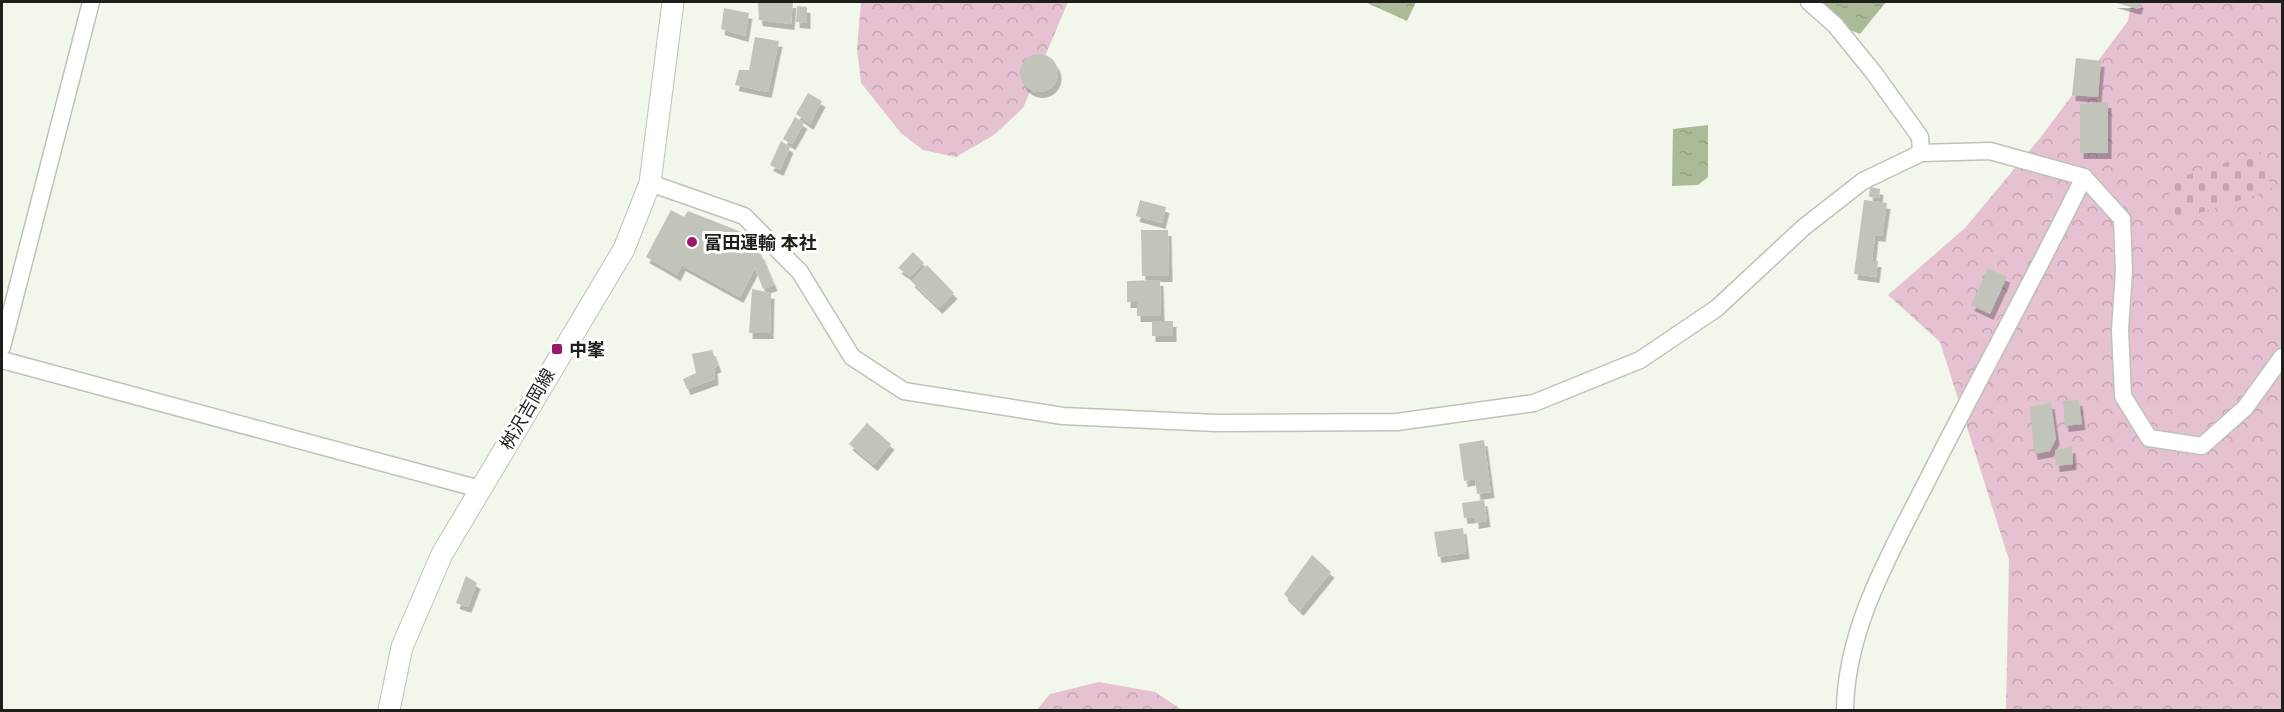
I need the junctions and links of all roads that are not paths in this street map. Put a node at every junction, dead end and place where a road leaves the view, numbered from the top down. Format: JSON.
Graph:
{"nodes":[{"id":1,"x":91,"y":2,"type":"edge"},
{"id":2,"x":673,"y":2,"type":"edge"},
{"id":3,"x":1809,"y":2,"type":"edge"},
{"id":4,"x":1921,"y":153,"type":"junction"},
{"id":5,"x":2084,"y":177,"type":"junction"},
{"id":6,"x":650,"y":183,"type":"junction"},
{"id":7,"x":2,"y":347,"type":"edge"},
{"id":8,"x":2283,"y":357,"type":"edge"},
{"id":9,"x":2,"y":360,"type":"edge"},
{"id":10,"x":480,"y":489,"type":"junction"},
{"id":11,"x":389,"y":711,"type":"edge"},
{"id":12,"x":1845,"y":711,"type":"edge"}],
"edges":[{"from":1,"to":7,"type":"street"},
{"from":2,"to":6,"type":"main road","name":"桝沢吉岡線"},
{"from":3,"to":4,"type":"street"},
{"from":4,"to":5,"type":"street"},
{"from":4,"to":6,"type":"street"},
{"from":5,"to":8,"type":"street"},
{"from":5,"to":12,"type":"street"},
{"from":6,"to":10,"type":"main road","name":"桝沢吉岡線"},
{"from":9,"to":10,"type":"street"},
{"from":10,"to":11,"type":"main road","name":"桝沢吉岡線"}]}
